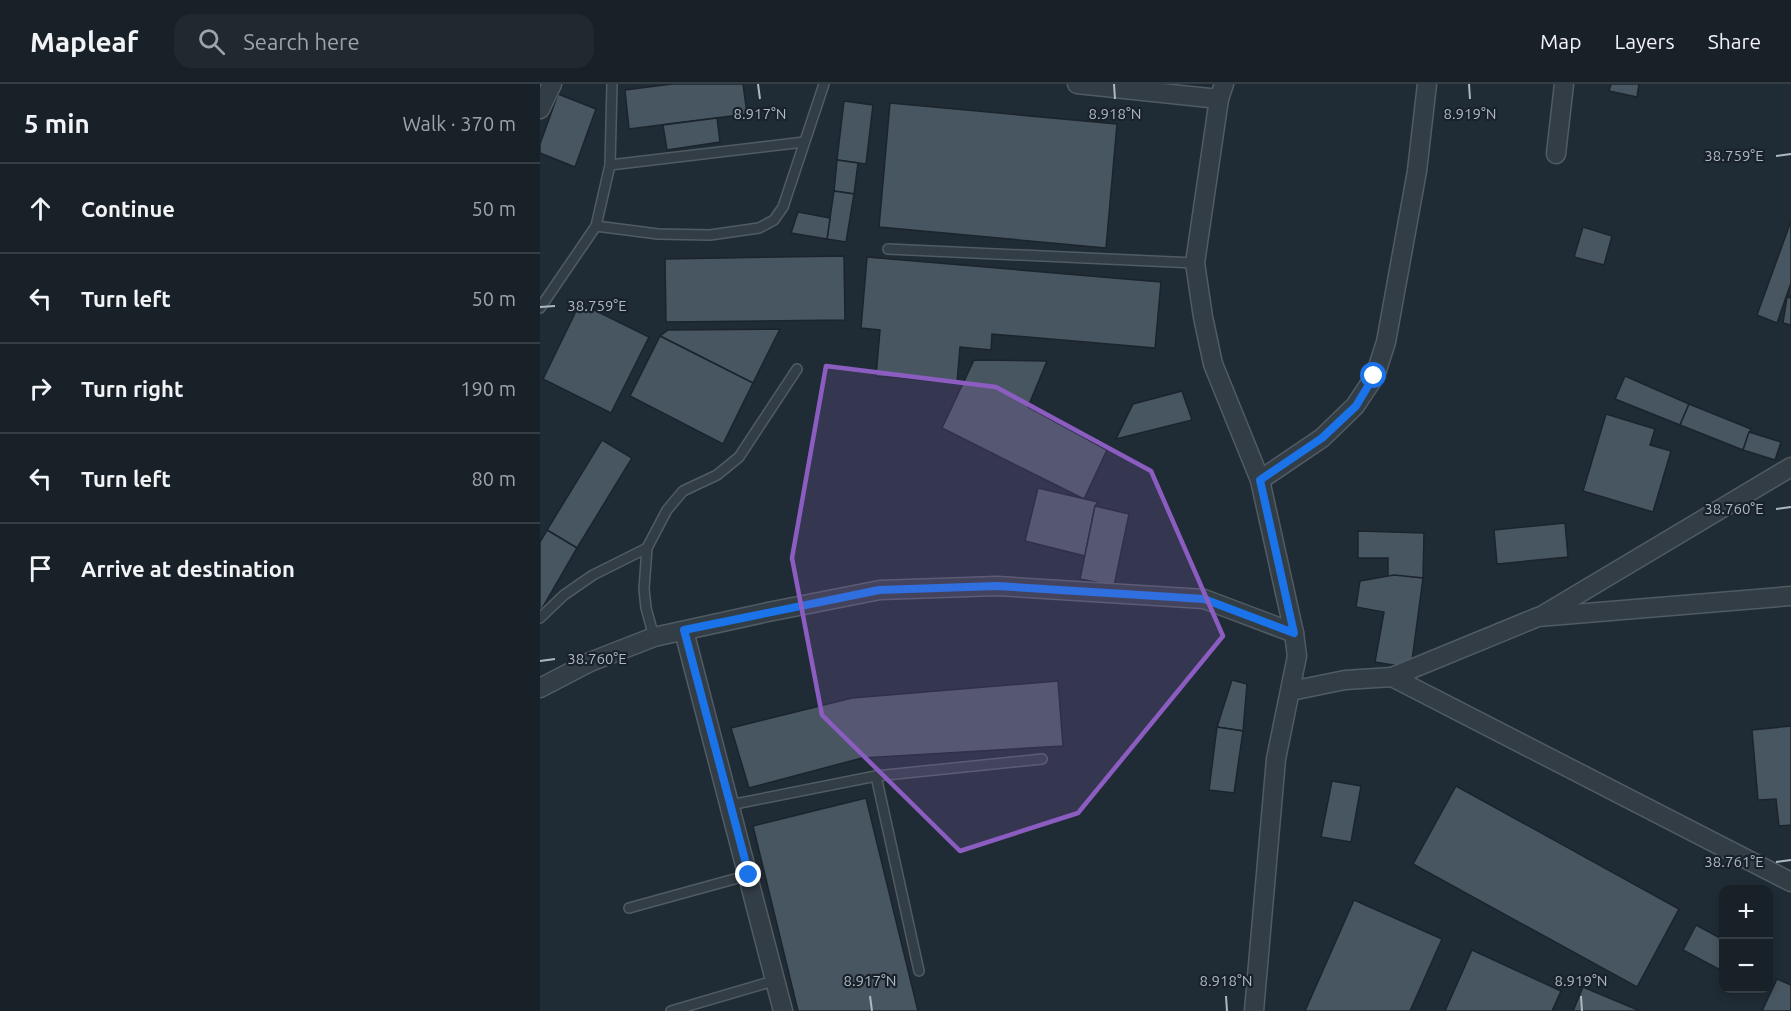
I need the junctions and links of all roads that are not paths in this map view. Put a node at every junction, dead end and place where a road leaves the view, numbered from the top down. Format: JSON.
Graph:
{"nodes":[{"id":1,"x":552,"y":84,"type":"edge"},
{"id":2,"x":612,"y":84,"type":"edge"},
{"id":3,"x":824,"y":84,"type":"edge"},
{"id":4,"x":1077,"y":84,"type":"edge"},
{"id":5,"x":1427,"y":84,"type":"edge"},
{"id":6,"x":1564,"y":84,"type":"edge"},
{"id":7,"x":1222,"y":92,"type":"edge"},
{"id":8,"x":540,"y":109,"type":"edge"},
{"id":9,"x":804,"y":142,"type":"junction"},
{"id":10,"x":1556,"y":154,"type":"dead end"},
{"id":11,"x":610,"y":165,"type":"junction"},
{"id":12,"x":596,"y":226,"type":"junction"},
{"id":13,"x":888,"y":249,"type":"dead end"},
{"id":14,"x":1195,"y":263,"type":"junction"},
{"id":15,"x":540,"y":308,"type":"edge"},
{"id":16,"x":797,"y":369,"type":"dead end"},
{"id":17,"x":1791,"y":467,"type":"edge"},
{"id":18,"x":1260,"y":480,"type":"junction"},
{"id":19,"x":647,"y":548,"type":"junction"},
{"id":20,"x":1791,"y":596,"type":"edge"},
{"id":21,"x":1538,"y":617,"type":"junction"},
{"id":22,"x":540,"y":618,"type":"edge"},
{"id":23,"x":684,"y":630,"type":"junction"},
{"id":24,"x":1294,"y":633,"type":"junction"},
{"id":25,"x":654,"y":637,"type":"junction"},
{"id":26,"x":1392,"y":677,"type":"junction"},
{"id":27,"x":540,"y":688,"type":"edge"},
{"id":28,"x":1291,"y":691,"type":"junction"},
{"id":29,"x":1042,"y":759,"type":"dead end"},
{"id":30,"x":876,"y":776,"type":"junction"},
{"id":31,"x":730,"y":805,"type":"junction"},
{"id":32,"x":749,"y":875,"type":"junction"},
{"id":33,"x":1791,"y":882,"type":"edge"},
{"id":34,"x":629,"y":908,"type":"dead end"},
{"id":35,"x":919,"y":971,"type":"dead end"},
{"id":36,"x":777,"y":980,"type":"junction"},
{"id":37,"x":671,"y":1011,"type":"edge"},
{"id":38,"x":783,"y":1011,"type":"edge"},
{"id":39,"x":1254,"y":1011,"type":"edge"}],
"edges":[{"from":1,"to":8,"type":"street"},
{"from":2,"to":11,"type":"lane"},
{"from":3,"to":9,"type":"lane"},
{"from":4,"to":7,"type":"street"},
{"from":5,"to":18,"type":"street"},
{"from":6,"to":10,"type":"street"},
{"from":7,"to":14,"type":"street"},
{"from":9,"to":11,"type":"lane"},
{"from":9,"to":12,"type":"lane"},
{"from":11,"to":12,"type":"lane"},
{"from":12,"to":15,"type":"lane"},
{"from":13,"to":14,"type":"lane"},
{"from":14,"to":18,"type":"street"},
{"from":16,"to":19,"type":"lane"},
{"from":17,"to":21,"type":"street"},
{"from":18,"to":24,"type":"street"},
{"from":19,"to":22,"type":"lane"},
{"from":19,"to":25,"type":"lane"},
{"from":20,"to":21,"type":"street"},
{"from":21,"to":26,"type":"street"},
{"from":23,"to":24,"type":"street"},
{"from":23,"to":25,"type":"street"},
{"from":23,"to":31,"type":"street"},
{"from":24,"to":28,"type":"street"},
{"from":25,"to":27,"type":"street"},
{"from":26,"to":28,"type":"street"},
{"from":26,"to":33,"type":"street"},
{"from":28,"to":39,"type":"street"},
{"from":29,"to":30,"type":"lane"},
{"from":30,"to":31,"type":"lane"},
{"from":30,"to":35,"type":"lane"},
{"from":31,"to":32,"type":"street"},
{"from":32,"to":34,"type":"lane"},
{"from":32,"to":36,"type":"street"},
{"from":36,"to":37,"type":"lane"},
{"from":36,"to":38,"type":"street"}]}
